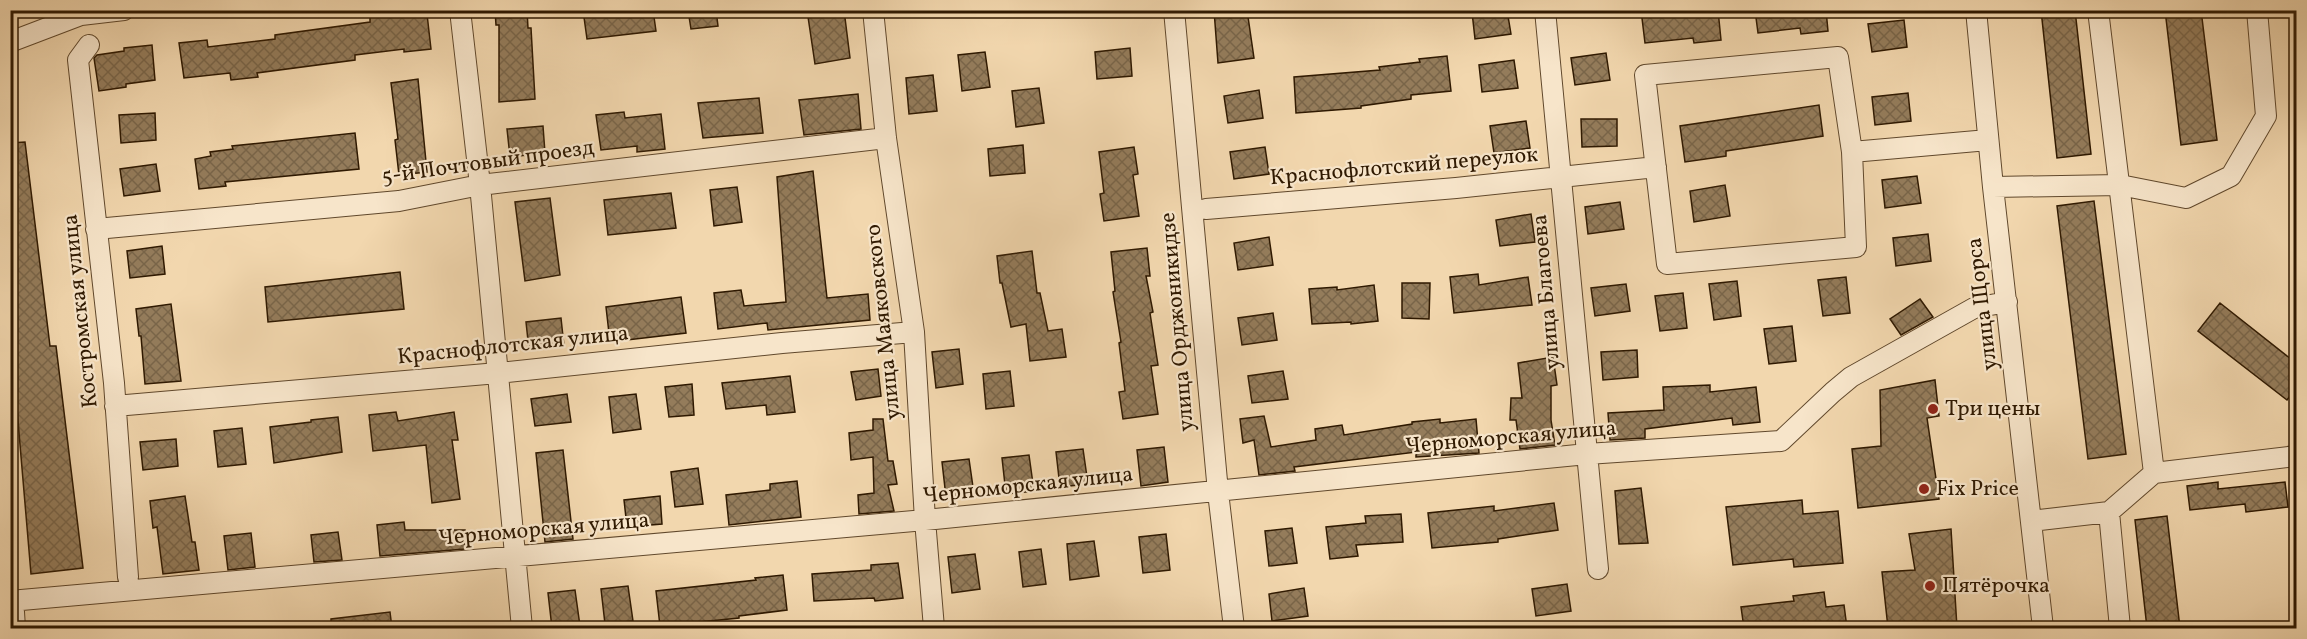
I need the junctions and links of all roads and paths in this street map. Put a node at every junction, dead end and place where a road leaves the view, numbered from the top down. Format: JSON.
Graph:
{"nodes":[{"id":1,"x":124,"y":10,"type":"edge"},
{"id":2,"x":460,"y":10,"type":"edge"},
{"id":3,"x":873,"y":10,"type":"edge"},
{"id":4,"x":1174,"y":10,"type":"edge"},
{"id":5,"x":1545,"y":10,"type":"edge"},
{"id":6,"x":1976,"y":10,"type":"edge"},
{"id":7,"x":2098,"y":10,"type":"edge"},
{"id":8,"x":2257,"y":10,"type":"edge"},
{"id":9,"x":10,"y":42,"type":"edge"},
{"id":10,"x":89,"y":45,"type":"dead end"},
{"id":11,"x":886,"y":138,"type":"junction"},
{"id":12,"x":1988,"y":140,"type":"junction"},
{"id":13,"x":1852,"y":152,"type":"junction"},
{"id":14,"x":1656,"y":167,"type":"junction"},
{"id":15,"x":1560,"y":177,"type":"junction"},
{"id":16,"x":480,"y":184,"type":"junction"},
{"id":17,"x":2120,"y":185,"type":"junction"},
{"id":18,"x":1993,"y":187,"type":"junction"},
{"id":19,"x":1206,"y":209,"type":"dead end"},
{"id":20,"x":96,"y":230,"type":"junction"},
{"id":21,"x":2007,"y":302,"type":"junction"},
{"id":22,"x":914,"y":332,"type":"junction"},
{"id":23,"x":498,"y":373,"type":"junction"},
{"id":24,"x":115,"y":406,"type":"junction"},
{"id":25,"x":1587,"y":454,"type":"junction"},
{"id":26,"x":2296,"y":456,"type":"edge"},
{"id":27,"x":2154,"y":473,"type":"junction"},
{"id":28,"x":1218,"y":492,"type":"junction"},
{"id":29,"x":2109,"y":512,"type":"junction"},
{"id":30,"x":925,"y":520,"type":"junction"},
{"id":31,"x":2031,"y":521,"type":"junction"},
{"id":32,"x":515,"y":556,"type":"junction"},
{"id":33,"x":1598,"y":569,"type":"dead end"},
{"id":34,"x":128,"y":576,"type":"dead end"},
{"id":35,"x":13,"y":614,"type":"edge"},
{"id":36,"x":522,"y":628,"type":"edge"},
{"id":37,"x":934,"y":628,"type":"edge"},
{"id":38,"x":1234,"y":628,"type":"edge"},
{"id":39,"x":2043,"y":628,"type":"edge"},
{"id":40,"x":2121,"y":628,"type":"edge"}],
"edges":[{"from":1,"to":9,"type":"street"},
{"from":2,"to":16,"type":"street"},
{"from":3,"to":11,"type":"street","name":"улица Маяковского"},
{"from":4,"to":28,"type":"street","name":"улица Орджоникидзе"},
{"from":5,"to":15,"type":"street","name":"улица Благоева"},
{"from":6,"to":12,"type":"street","name":"улица Щорса"},
{"from":7,"to":17,"type":"street"},
{"from":8,"to":17,"type":"street"},
{"from":10,"to":20,"type":"street","name":"Костромская улица"},
{"from":11,"to":16,"type":"street","name":"5-й Почтовый проезд"},
{"from":11,"to":22,"type":"street","name":"улица Маяковского"},
{"from":12,"to":13,"type":"street"},
{"from":12,"to":18,"type":"street","name":"улица Щорса"},
{"from":13,"to":14,"type":"street"},
{"from":13,"to":14,"type":"street"},
{"from":14,"to":15,"type":"street","name":"Краснофлотский переулок"},
{"from":15,"to":19,"type":"street","name":"Краснофлотский переулок"},
{"from":15,"to":25,"type":"street","name":"улица Благоева"},
{"from":16,"to":20,"type":"street","name":"5-й Почтовый проезд"},
{"from":16,"to":23,"type":"street"},
{"from":17,"to":18,"type":"street"},
{"from":17,"to":27,"type":"street"},
{"from":18,"to":21,"type":"street","name":"улица Щорса"},
{"from":20,"to":24,"type":"street","name":"Костромская улица"},
{"from":21,"to":25,"type":"street","name":"Черноморская улица"},
{"from":21,"to":31,"type":"street","name":"улица Щорса"},
{"from":22,"to":23,"type":"street","name":"Краснофлотская улица"},
{"from":22,"to":30,"type":"street","name":"улица Маяковского"},
{"from":23,"to":24,"type":"street","name":"Краснофлотская улица"},
{"from":23,"to":32,"type":"street"},
{"from":24,"to":34,"type":"street","name":"Костромская улица"},
{"from":25,"to":28,"type":"street","name":"Черноморская улица"},
{"from":25,"to":33,"type":"street","name":"улица Благоева"},
{"from":26,"to":27,"type":"street"},
{"from":27,"to":29,"type":"street"},
{"from":28,"to":30,"type":"street","name":"Черноморская улица"},
{"from":28,"to":38,"type":"street","name":"улица Орджоникидзе"},
{"from":29,"to":31,"type":"street"},
{"from":29,"to":40,"type":"street"},
{"from":30,"to":32,"type":"street","name":"Черноморская улица"},
{"from":30,"to":37,"type":"street","name":"улица Маяковского"},
{"from":31,"to":39,"type":"street","name":"улица Щорса"},
{"from":32,"to":35,"type":"street","name":"Черноморская улица"},
{"from":32,"to":36,"type":"street"}]}
